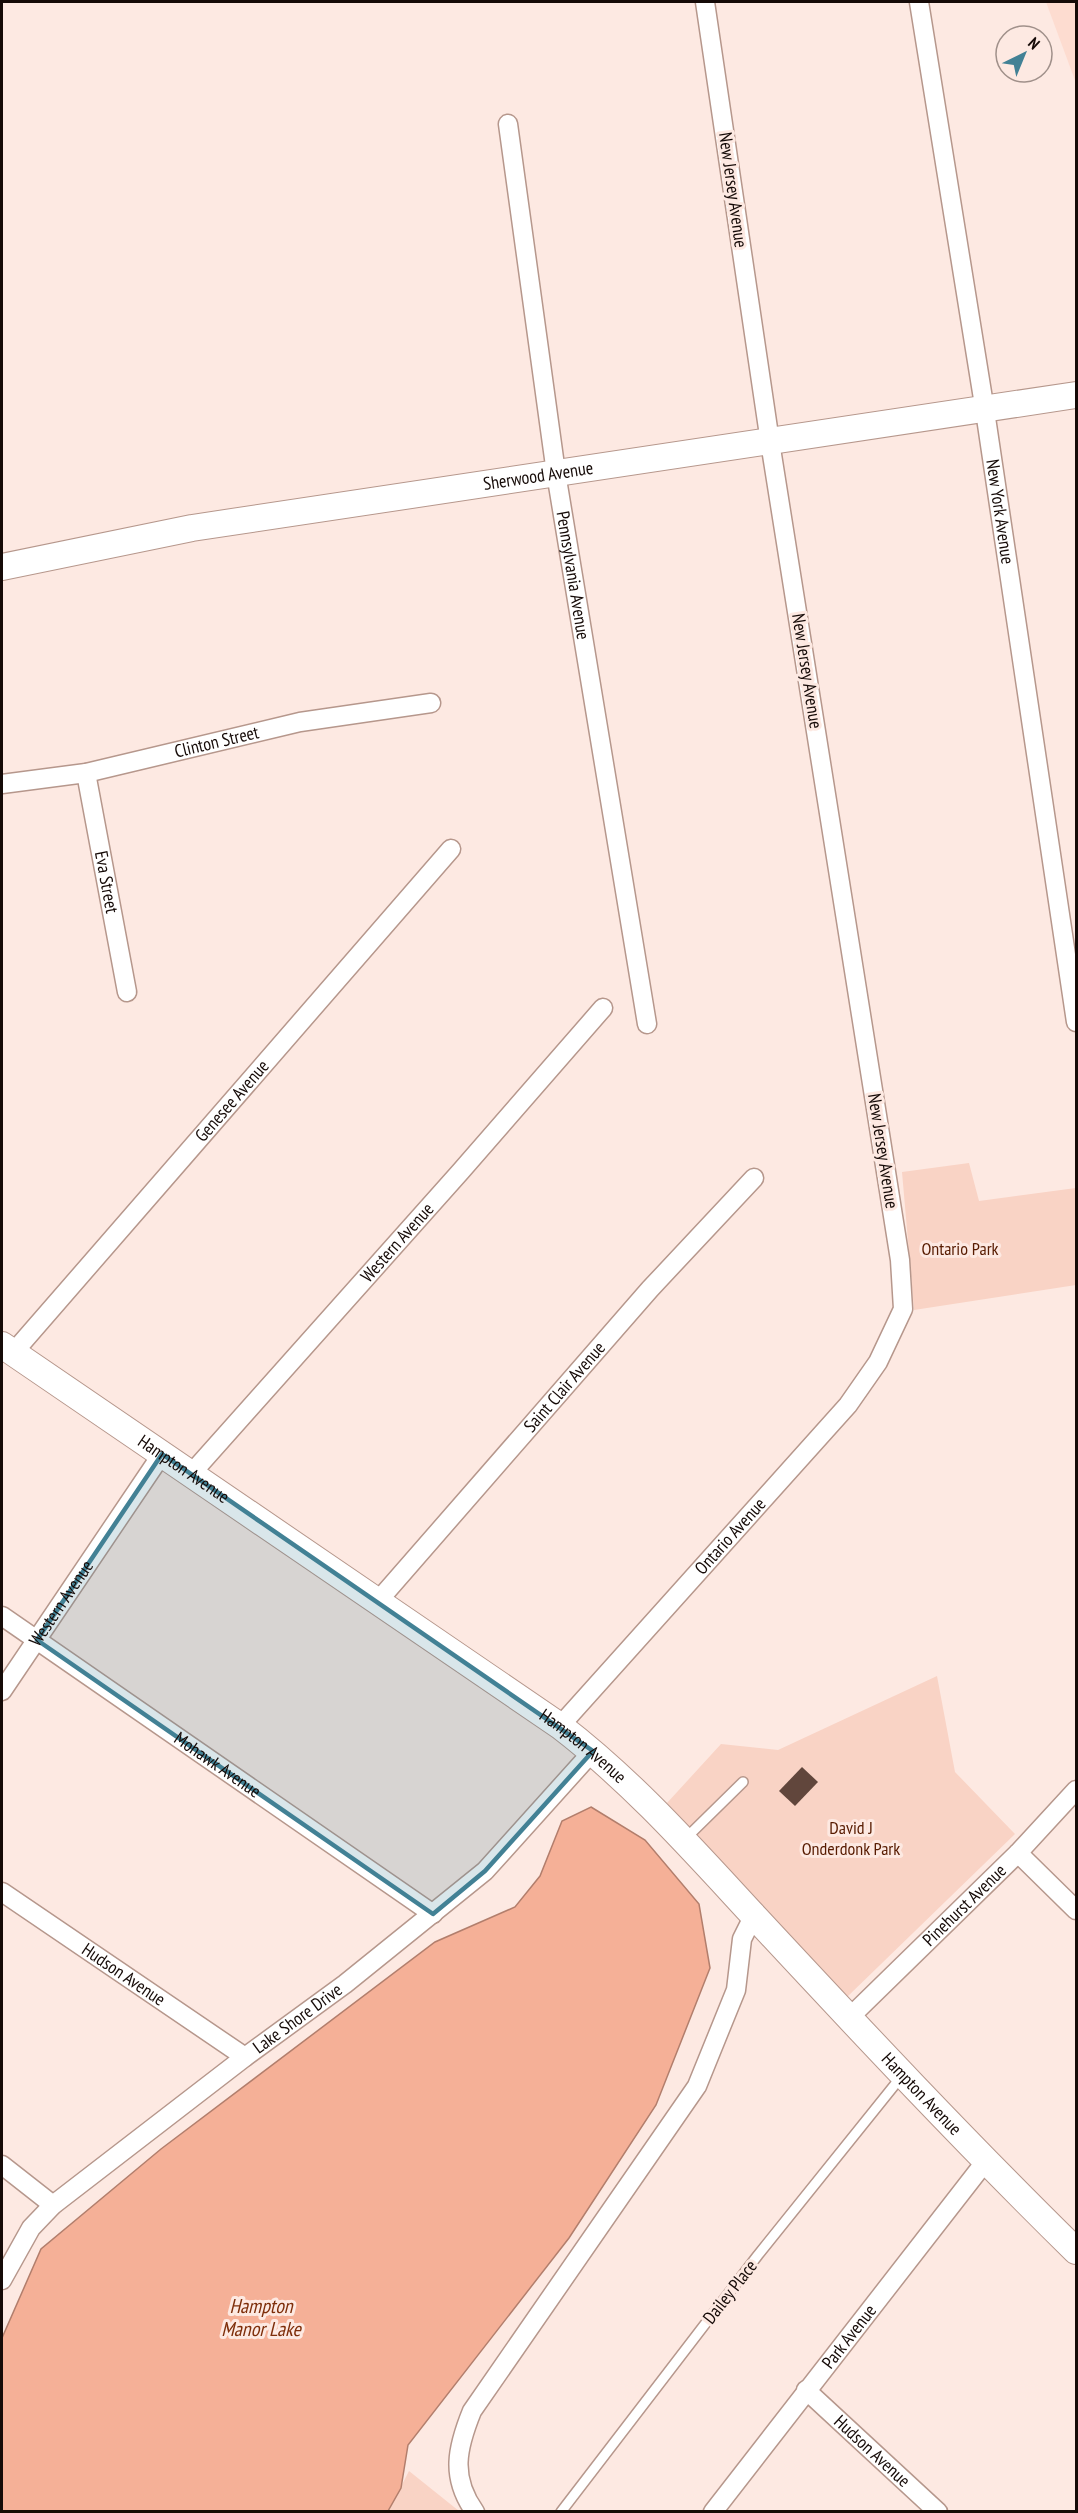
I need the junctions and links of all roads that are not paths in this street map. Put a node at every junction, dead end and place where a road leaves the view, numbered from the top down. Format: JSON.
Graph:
{"nodes":[{"id":1,"x":705,"y":2,"type":"edge"},
{"id":2,"x":919,"y":2,"type":"edge"},
{"id":3,"x":508,"y":124,"type":"dead end"},
{"id":4,"x":1077,"y":395,"type":"edge"},
{"id":5,"x":985,"y":411,"type":"junction"},
{"id":6,"x":770,"y":441,"type":"junction"},
{"id":7,"x":556,"y":473,"type":"junction"},
{"id":8,"x":2,"y":567,"type":"edge"},
{"id":9,"x":431,"y":703,"type":"dead end"},
{"id":10,"x":86,"y":772,"type":"junction"},
{"id":11,"x":2,"y":784,"type":"edge"},
{"id":12,"x":451,"y":849,"type":"dead end"},
{"id":13,"x":127,"y":992,"type":"dead end"},
{"id":14,"x":603,"y":1008,"type":"dead end"},
{"id":15,"x":1077,"y":1022,"type":"edge"},
{"id":16,"x":646,"y":1024,"type":"dead end"},
{"id":17,"x":754,"y":1178,"type":"dead end"},
{"id":18,"x":891,"y":1338,"type":"joint"},
{"id":19,"x":7,"y":1349,"type":"edge"},
{"id":20,"x":162,"y":1454,"type":"junction"},
{"id":21,"x":190,"y":1474,"type":"junction"},
{"id":22,"x":378,"y":1601,"type":"junction"},
{"id":23,"x":2,"y":1616,"type":"edge"},
{"id":24,"x":37,"y":1640,"type":"junction"},
{"id":25,"x":2,"y":1691,"type":"edge"},
{"id":26,"x":560,"y":1726,"type":"junction"},
{"id":27,"x":593,"y":1751,"type":"junction"},
{"id":28,"x":743,"y":1782,"type":"dead end"},
{"id":29,"x":1077,"y":1790,"type":"edge"},
{"id":30,"x":685,"y":1839,"type":"junction"},
{"id":31,"x":1018,"y":1853,"type":"junction"},
{"id":32,"x":2,"y":1892,"type":"edge"},
{"id":33,"x":1077,"y":1910,"type":"edge"},
{"id":34,"x":433,"y":1914,"type":"junction"},
{"id":35,"x":754,"y":1916,"type":"junction"},
{"id":36,"x":850,"y":2017,"type":"junction"},
{"id":37,"x":245,"y":2057,"type":"junction"},
{"id":38,"x":903,"y":2075,"type":"junction"},
{"id":39,"x":985,"y":2162,"type":"junction"},
{"id":40,"x":2,"y":2165,"type":"edge"},
{"id":41,"x":52,"y":2205,"type":"junction"},
{"id":42,"x":1077,"y":2251,"type":"edge"},
{"id":43,"x":2,"y":2280,"type":"edge"},
{"id":44,"x":806,"y":2390,"type":"junction"},
{"id":45,"x":475,"y":2511,"type":"edge"},
{"id":46,"x":561,"y":2511,"type":"edge"},
{"id":47,"x":712,"y":2511,"type":"edge"},
{"id":48,"x":938,"y":2511,"type":"edge"}],
"edges":[{"from":1,"to":6,"type":"street","name":"New Jersey Avenue"},
{"from":2,"to":5,"type":"street","name":"New York Avenue"},
{"from":3,"to":7,"type":"street","name":"Pennsylvania Avenue"},
{"from":4,"to":5,"type":"street","name":"Sherwood Avenue"},
{"from":5,"to":6,"type":"street","name":"Sherwood Avenue"},
{"from":5,"to":15,"type":"street","name":"New York Avenue"},
{"from":6,"to":7,"type":"street","name":"Sherwood Avenue"},
{"from":6,"to":18,"type":"street","name":"New Jersey Avenue"},
{"from":7,"to":8,"type":"street","name":"Sherwood Avenue"},
{"from":7,"to":16,"type":"street","name":"Pennsylvania Avenue"},
{"from":9,"to":10,"type":"street","name":"Clinton Street"},
{"from":10,"to":11,"type":"street","name":"Clinton Street"},
{"from":10,"to":13,"type":"street","name":"Eva Street"},
{"from":12,"to":19,"type":"street","name":"Genesee Avenue"},
{"from":14,"to":21,"type":"street","name":"Western Avenue"},
{"from":17,"to":22,"type":"street","name":"Saint Clair Avenue"},
{"from":18,"to":26,"type":"street","name":"Ontario Avenue"},
{"from":19,"to":20,"type":"street","name":"Hampton Avenue"},
{"from":20,"to":21,"type":"street","name":"Hampton Avenue"},
{"from":20,"to":24,"type":"street","name":"Western Avenue"},
{"from":21,"to":22,"type":"street","name":"Hampton Avenue"},
{"from":22,"to":26,"type":"street","name":"Hampton Avenue"},
{"from":23,"to":24,"type":"street","name":"Mohawk Avenue"},
{"from":24,"to":25,"type":"street","name":"Western Avenue"},
{"from":24,"to":34,"type":"street","name":"Mohawk Avenue"},
{"from":26,"to":27,"type":"street","name":"Hampton Avenue"},
{"from":27,"to":30,"type":"street","name":"Hampton Avenue"},
{"from":27,"to":34,"type":"street","name":"Lake Shore Drive"},
{"from":28,"to":30,"type":"lane"},
{"from":29,"to":31,"type":"street","name":"Pinehurst Avenue"},
{"from":30,"to":35,"type":"street","name":"Hampton Avenue"},
{"from":31,"to":33,"type":"street"},
{"from":31,"to":36,"type":"street","name":"Pinehurst Avenue"},
{"from":32,"to":37,"type":"street","name":"Hudson Avenue"},
{"from":34,"to":37,"type":"street","name":"Lake Shore Drive"},
{"from":35,"to":36,"type":"street","name":"Hampton Avenue"},
{"from":35,"to":45,"type":"street"},
{"from":36,"to":38,"type":"street","name":"Hampton Avenue"},
{"from":37,"to":41,"type":"street","name":"Lake Shore Drive"},
{"from":38,"to":39,"type":"street","name":"Hampton Avenue"},
{"from":38,"to":46,"type":"lane","name":"Dailey Place"},
{"from":39,"to":42,"type":"street","name":"Hampton Avenue"},
{"from":39,"to":44,"type":"street","name":"Park Avenue"},
{"from":40,"to":41,"type":"street"},
{"from":41,"to":43,"type":"street","name":"Lake Shore Drive"},
{"from":44,"to":47,"type":"street","name":"Park Avenue"},
{"from":44,"to":48,"type":"street","name":"Hudson Avenue"}]}
